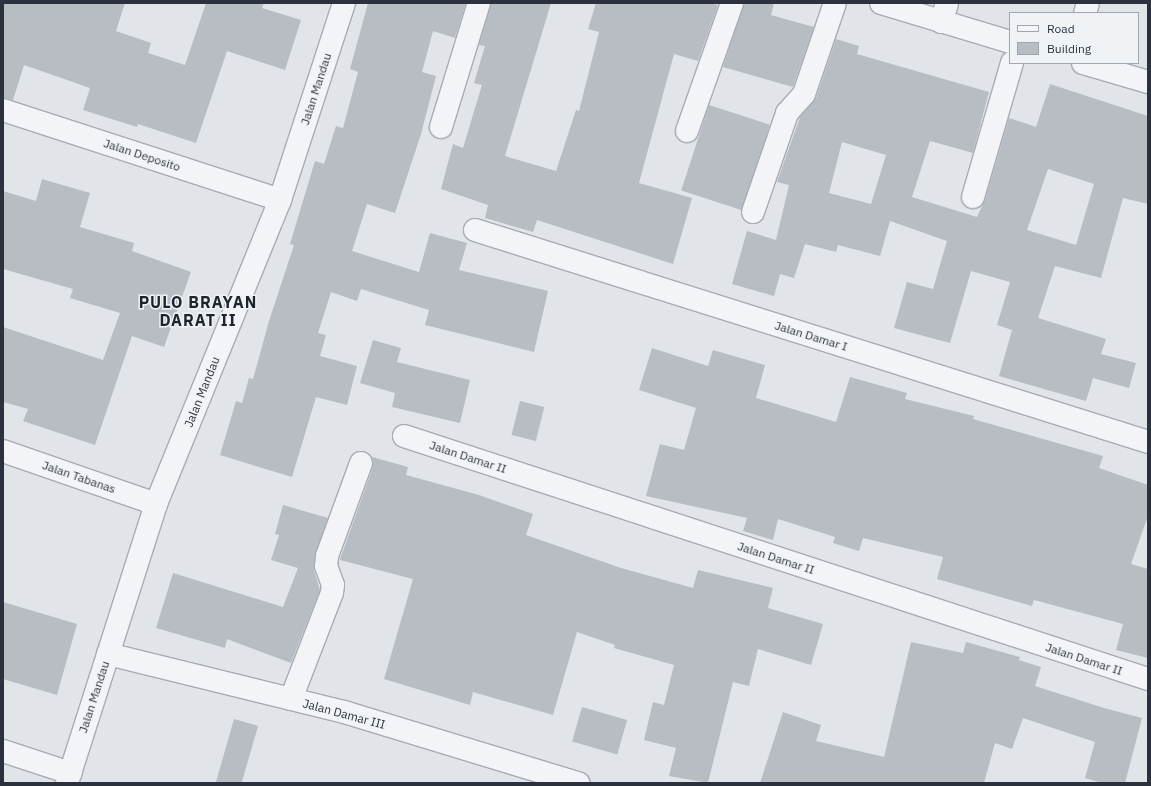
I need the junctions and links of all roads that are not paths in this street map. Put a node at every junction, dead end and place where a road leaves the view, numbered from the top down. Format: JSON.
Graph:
{"nodes":[{"id":1,"x":344,"y":3,"type":"edge"},
{"id":2,"x":479,"y":3,"type":"edge"},
{"id":3,"x":732,"y":3,"type":"edge"},
{"id":4,"x":835,"y":3,"type":"edge"},
{"id":5,"x":890,"y":4,"type":"edge"},
{"id":6,"x":944,"y":12,"type":"edge"},
{"id":7,"x":1009,"y":42,"type":"edge"},
{"id":8,"x":1012,"y":64,"type":"edge"},
{"id":9,"x":1086,"y":64,"type":"edge"},
{"id":10,"x":1148,"y":82,"type":"edge"},
{"id":11,"x":3,"y":110,"type":"edge"},
{"id":12,"x":441,"y":127,"type":"dead end"},
{"id":13,"x":687,"y":131,"type":"dead end"},
{"id":14,"x":973,"y":197,"type":"dead end"},
{"id":15,"x":280,"y":200,"type":"junction"},
{"id":16,"x":753,"y":212,"type":"dead end"},
{"id":17,"x":475,"y":230,"type":"dead end"},
{"id":18,"x":404,"y":436,"type":"dead end"},
{"id":19,"x":1148,"y":442,"type":"edge"},
{"id":20,"x":3,"y":451,"type":"edge"},
{"id":21,"x":361,"y":463,"type":"dead end"},
{"id":22,"x":156,"y":504,"type":"junction"},
{"id":23,"x":108,"y":654,"type":"junction"},
{"id":24,"x":1148,"y":679,"type":"edge"},
{"id":25,"x":291,"y":700,"type":"junction"},
{"id":26,"x":3,"y":751,"type":"edge"},
{"id":27,"x":68,"y":778,"type":"edge"},
{"id":28,"x":578,"y":783,"type":"edge"}],
"edges":[{"from":1,"to":15,"type":"street","name":"Jalan Mandau"},
{"from":2,"to":12,"type":"street"},
{"from":3,"to":13,"type":"street"},
{"from":4,"to":16,"type":"street"},
{"from":5,"to":6,"type":"street"},
{"from":6,"to":7,"type":"street"},
{"from":8,"to":14,"type":"street"},
{"from":9,"to":10,"type":"street"},
{"from":11,"to":15,"type":"street","name":"Jalan Deposito"},
{"from":15,"to":22,"type":"street","name":"Jalan Mandau"},
{"from":17,"to":19,"type":"street","name":"Jalan Damar I"},
{"from":18,"to":24,"type":"street","name":"Jalan Damar II"},
{"from":20,"to":22,"type":"street","name":"Jalan Tabanas"},
{"from":21,"to":25,"type":"street"},
{"from":22,"to":23,"type":"street","name":"Jalan Mandau"},
{"from":23,"to":25,"type":"street","name":"Jalan Damar III"},
{"from":23,"to":27,"type":"street","name":"Jalan Mandau"},
{"from":25,"to":28,"type":"street","name":"Jalan Damar III"},
{"from":26,"to":27,"type":"street"}]}
